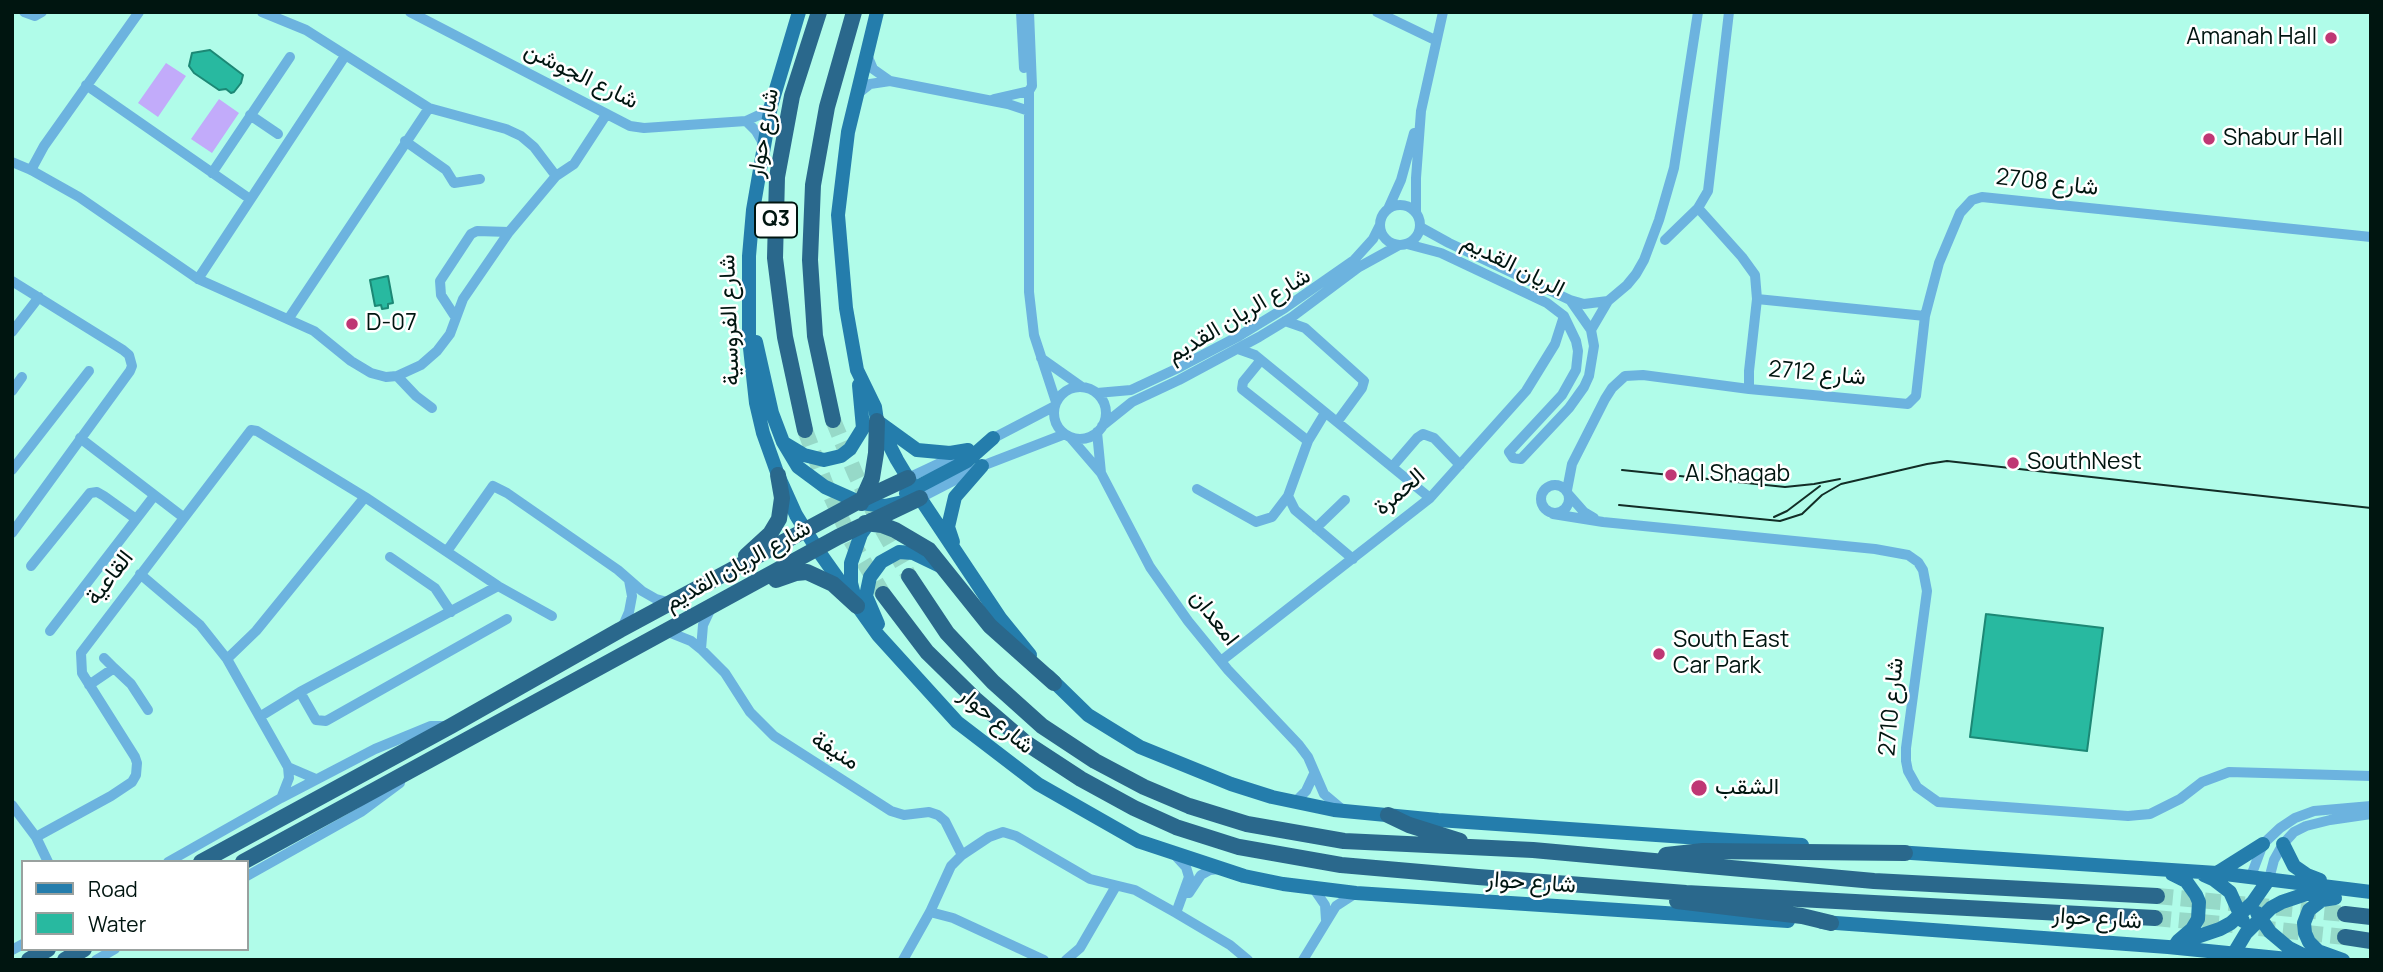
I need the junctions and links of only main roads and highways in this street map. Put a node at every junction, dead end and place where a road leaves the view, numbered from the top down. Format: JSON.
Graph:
{"nodes":[{"id":1,"x":799,"y":12,"type":"edge"},
{"id":2,"x":818,"y":12,"type":"edge"},
{"id":3,"x":854,"y":12,"type":"edge"},
{"id":4,"x":877,"y":12,"type":"edge"},
{"id":5,"x":750,"y":310,"type":"junction"},
{"id":6,"x":858,"y":370,"type":"junction"},
{"id":7,"x":833,"y":420,"type":"tunnel mouth"},
{"id":8,"x":877,"y":421,"type":"junction"},
{"id":9,"x":805,"y":430,"type":"tunnel mouth"},
{"id":10,"x":993,"y":438,"type":"road end"},
{"id":11,"x":783,"y":442,"type":"junction"},
{"id":12,"x":968,"y":450,"type":"road end"},
{"id":13,"x":982,"y":466,"type":"road end"},
{"id":14,"x":778,"y":475,"type":"junction"},
{"id":15,"x":914,"y":488,"type":"junction"},
{"id":16,"x":861,"y":501,"type":"junction"},
{"id":17,"x":885,"y":506,"type":"junction"},
{"id":18,"x":848,"y":523,"type":"junction"},
{"id":19,"x":868,"y":524,"type":"junction"},
{"id":20,"x":806,"y":530,"type":"junction"},
{"id":21,"x":838,"y":537,"type":"junction"},
{"id":22,"x":817,"y":549,"type":"junction"},
{"id":23,"x":958,"y":556,"type":"junction"},
{"id":24,"x":944,"y":568,"type":"junction"},
{"id":25,"x":723,"y":576,"type":"junction"},
{"id":26,"x":909,"y":576,"type":"tunnel mouth"},
{"id":27,"x":734,"y":594,"type":"junction"},
{"id":28,"x":883,"y":594,"type":"tunnel mouth"},
{"id":29,"x":857,"y":606,"type":"junction"},
{"id":30,"x":908,"y":669,"type":"junction"},
{"id":31,"x":1054,"y":683,"type":"junction"},
{"id":32,"x":1388,"y":816,"type":"junction"},
{"id":33,"x":2263,"y":844,"type":"road end"},
{"id":34,"x":2283,"y":844,"type":"road end"},
{"id":35,"x":1483,"y":848,"type":"junction"},
{"id":36,"x":1905,"y":853,"type":"junction"},
{"id":37,"x":1621,"y":859,"type":"junction"},
{"id":38,"x":205,"y":860,"type":"edge"},
{"id":39,"x":247,"y":860,"type":"edge"},
{"id":40,"x":2166,"y":871,"type":"junction"},
{"id":41,"x":2196,"y":872,"type":"junction"},
{"id":42,"x":2217,"y":873,"type":"junction"},
{"id":43,"x":2251,"y":876,"type":"junction"},
{"id":44,"x":2269,"y":879,"type":"junction"},
{"id":45,"x":1617,"y":887,"type":"junction"},
{"id":46,"x":2341,"y":888,"type":"junction"},
{"id":47,"x":2371,"y":893,"type":"edge"},
{"id":48,"x":2157,"y":896,"type":"tunnel mouth"},
{"id":49,"x":2253,"y":902,"type":"junction"},
{"id":50,"x":2242,"y":914,"type":"junction"},
{"id":51,"x":2345,"y":914,"type":"tunnel mouth"},
{"id":52,"x":2371,"y":917,"type":"edge"},
{"id":53,"x":2155,"y":918,"type":"tunnel mouth"},
{"id":54,"x":2258,"y":919,"type":"junction"},
{"id":55,"x":1831,"y":923,"type":"junction"},
{"id":56,"x":2246,"y":933,"type":"junction"},
{"id":57,"x":2345,"y":937,"type":"tunnel mouth"},
{"id":58,"x":2371,"y":941,"type":"edge"},
{"id":59,"x":2168,"y":947,"type":"junction"},
{"id":60,"x":45,"y":951,"type":"edge"},
{"id":61,"x":81,"y":951,"type":"edge"},
{"id":62,"x":2233,"y":956,"type":"edge"},
{"id":63,"x":2248,"y":957,"type":"edge"},
{"id":64,"x":29,"y":960,"type":"edge"},
{"id":65,"x":65,"y":960,"type":"edge"},
{"id":66,"x":2198,"y":960,"type":"edge"},
{"id":67,"x":2298,"y":960,"type":"edge"},
{"id":68,"x":2313,"y":960,"type":"edge"},
{"id":69,"x":2343,"y":960,"type":"edge"}],
"edges":[{"from":1,"to":5,"type":"main road","name":"شارع الفروسية"},
{"from":2,"to":9,"type":"highway","name":"شارع حوار","number":"Q3"},
{"from":3,"to":7,"type":"highway","number":"Q3"},
{"from":4,"to":6,"type":"main road"},
{"from":5,"to":11,"type":"main road"},
{"from":5,"to":14,"type":"main road","name":"شارع الفروسية"},
{"from":6,"to":8,"type":"main road"},
{"from":6,"to":11,"type":"main road"},
{"from":8,"to":12,"type":"main road"},
{"from":8,"to":15,"type":"main road"},
{"from":8,"to":16,"type":"highway"},
{"from":10,"to":15,"type":"main road"},
{"from":11,"to":16,"type":"main road"},
{"from":13,"to":23,"type":"main road"},
{"from":14,"to":20,"type":"main road","name":"شارع الفروسية"},
{"from":14,"to":25,"type":"highway"},
{"from":15,"to":16,"type":"highway","name":"شارع الريان القديم"},
{"from":15,"to":17,"type":"main road"},
{"from":15,"to":19,"type":"highway","name":"شارع الريان القديم"},
{"from":15,"to":23,"type":"main road"},
{"from":16,"to":17,"type":"main road"},
{"from":16,"to":18,"type":"highway"},
{"from":16,"to":20,"type":"highway","name":"شارع الريان القديم"},
{"from":17,"to":19,"type":"main road"},
{"from":18,"to":19,"type":"highway"},
{"from":18,"to":20,"type":"highway"},
{"from":18,"to":21,"type":"highway"},
{"from":19,"to":21,"type":"highway","name":"شارع الريان القديم"},
{"from":19,"to":24,"type":"highway"},
{"from":19,"to":29,"type":"main road"},
{"from":20,"to":22,"type":"main road","name":"شارع الفروسية"},
{"from":20,"to":25,"type":"highway","name":"شارع الريان القديم"},
{"from":21,"to":22,"type":"highway","name":"شارع الريان القديم"},
{"from":22,"to":27,"type":"highway","name":"شارع الريان القديم"},
{"from":22,"to":29,"type":"main road","name":"شارع الفروسية"},
{"from":23,"to":31,"type":"main road"},
{"from":24,"to":30,"type":"main road"},
{"from":24,"to":31,"type":"highway"},
{"from":25,"to":38,"type":"highway","name":"شارع الريان القديم"},
{"from":26,"to":35,"type":"highway","name":"شارع حوار"},
{"from":27,"to":29,"type":"highway"},
{"from":27,"to":39,"type":"highway","name":"شارع الريان القديم"},
{"from":28,"to":45,"type":"highway","name":"شارع حوار"},
{"from":29,"to":30,"type":"main road","name":"شارع حوار"},
{"from":30,"to":55,"type":"main road","name":"شارع حوار"},
{"from":31,"to":32,"type":"main road"},
{"from":32,"to":35,"type":"highway"},
{"from":32,"to":36,"type":"main road"},
{"from":33,"to":42,"type":"main road"},
{"from":34,"to":46,"type":"main road"},
{"from":35,"to":37,"type":"highway","name":"شارع حوار"},
{"from":36,"to":37,"type":"highway"},
{"from":36,"to":40,"type":"main road"},
{"from":37,"to":48,"type":"highway","name":"شارع حوار"},
{"from":40,"to":41,"type":"main road"},
{"from":40,"to":59,"type":"main road"},
{"from":41,"to":42,"type":"main road"},
{"from":41,"to":50,"type":"main road"},
{"from":42,"to":43,"type":"main road"},
{"from":43,"to":44,"type":"main road"},
{"from":43,"to":49,"type":"main road"},
{"from":43,"to":50,"type":"main road"},
{"from":44,"to":46,"type":"main road"},
{"from":44,"to":49,"type":"main road"},
{"from":44,"to":54,"type":"main road"},
{"from":45,"to":53,"type":"highway","name":"شارع حوار"},
{"from":45,"to":55,"type":"highway"},
{"from":46,"to":47,"type":"main road"},
{"from":47,"to":54,"type":"main road"},
{"from":47,"to":69,"type":"main road"},
{"from":49,"to":50,"type":"main road"},
{"from":49,"to":54,"type":"main road"},
{"from":50,"to":56,"type":"main road"},
{"from":50,"to":59,"type":"main road"},
{"from":50,"to":62,"type":"main road"},
{"from":51,"to":52,"type":"highway"},
{"from":54,"to":56,"type":"main road"},
{"from":54,"to":63,"type":"main road"},
{"from":54,"to":68,"type":"main road"},
{"from":55,"to":59,"type":"main road","name":"شارع حوار"},
{"from":56,"to":62,"type":"main road"},
{"from":56,"to":63,"type":"main road"},
{"from":57,"to":58,"type":"highway"},
{"from":59,"to":62,"type":"main road","name":"شارع حوار"},
{"from":59,"to":66,"type":"main road"},
{"from":60,"to":64,"type":"highway"},
{"from":61,"to":65,"type":"highway"},
{"from":62,"to":63,"type":"main road","name":"شارع حوار"},
{"from":63,"to":67,"type":"main road","name":"شارع حوار"}]}
